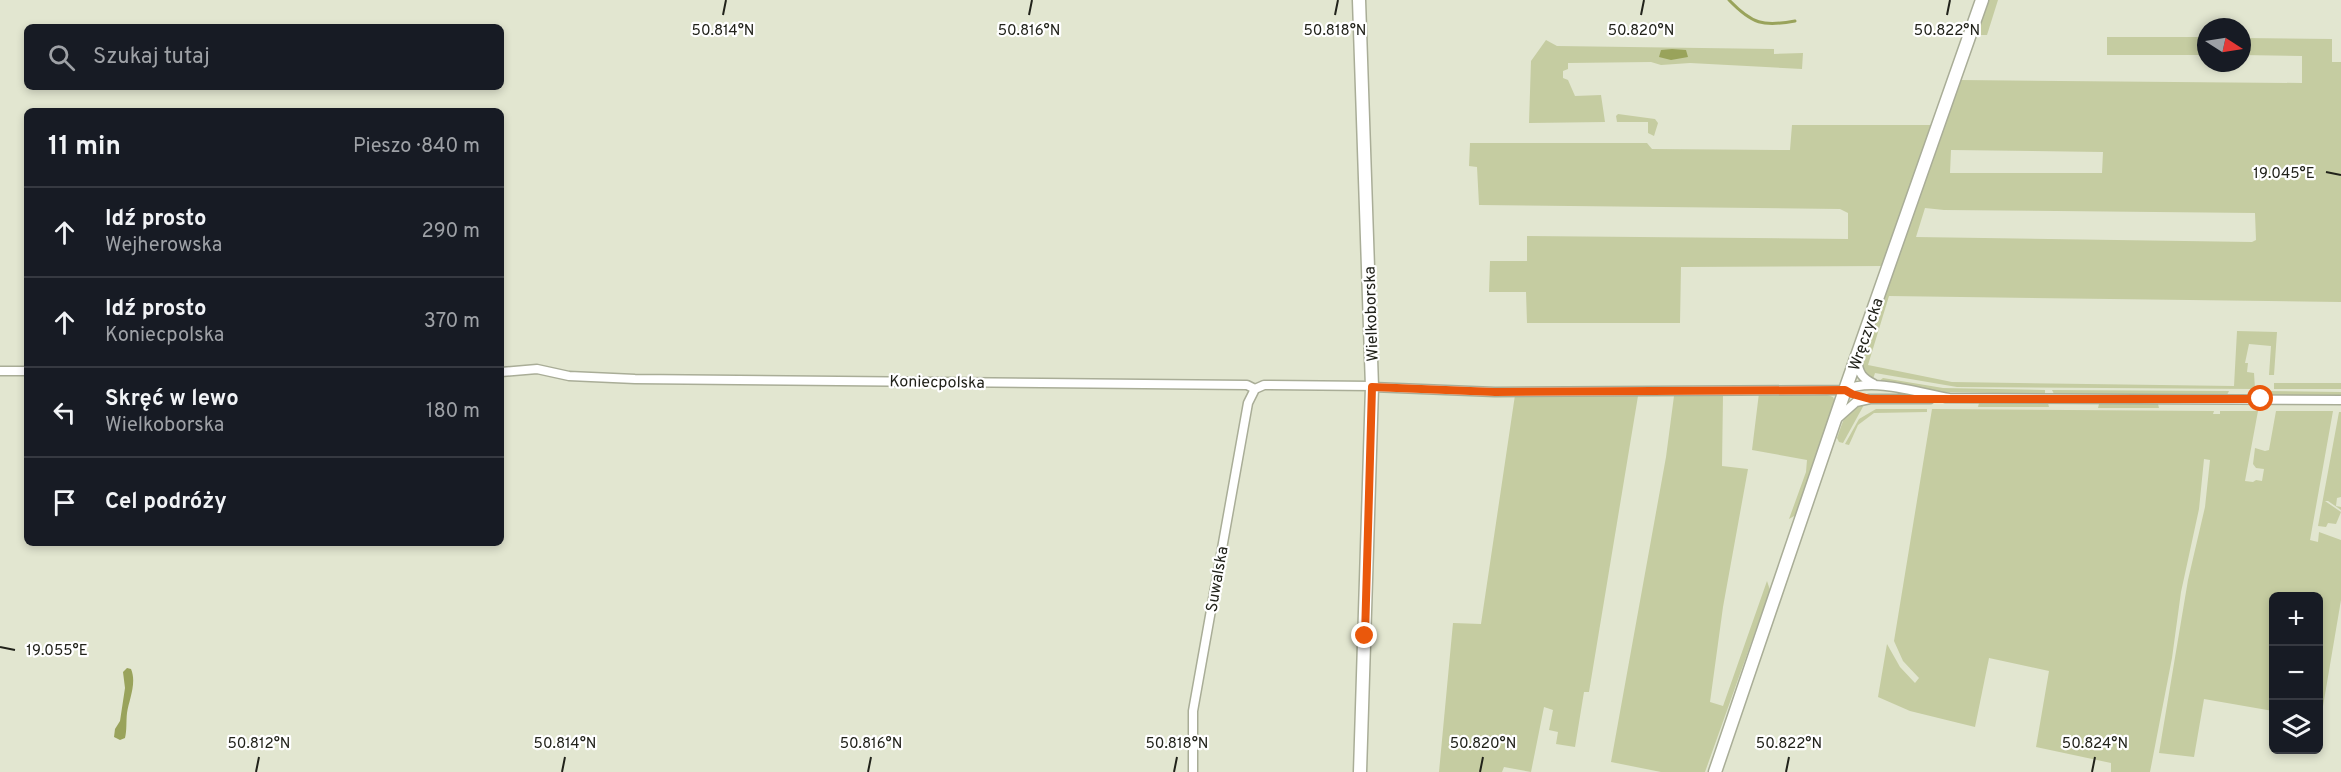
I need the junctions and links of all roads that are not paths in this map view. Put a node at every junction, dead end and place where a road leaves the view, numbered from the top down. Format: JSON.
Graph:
{"nodes":[{"id":1,"x":1359,"y":0,"type":"edge"},
{"id":2,"x":1982,"y":0,"type":"edge"},
{"id":3,"x":1857,"y":356,"type":"junction"},
{"id":4,"x":0,"y":371,"type":"edge"},
{"id":5,"x":24,"y":371,"type":"edge"},
{"id":6,"x":504,"y":372,"type":"edge"},
{"id":7,"x":1875,"y":384,"type":"junction"},
{"id":8,"x":1372,"y":386,"type":"junction"},
{"id":9,"x":1256,"y":389,"type":"junction"},
{"id":10,"x":1845,"y":390,"type":"junction"},
{"id":11,"x":1949,"y":398,"type":"junction"},
{"id":12,"x":1870,"y":399,"type":"junction"},
{"id":13,"x":2341,"y":400,"type":"edge"},
{"id":14,"x":1834,"y":423,"type":"junction"},
{"id":15,"x":1193,"y":772,"type":"edge"},
{"id":16,"x":1360,"y":772,"type":"edge"},
{"id":17,"x":1715,"y":772,"type":"edge"}],
"edges":[{"from":1,"to":8,"type":"main road","name":"Wielkoborska"},
{"from":2,"to":3,"type":"main road","name":"Wręczycka"},
{"from":3,"to":7,"type":"street"},
{"from":3,"to":10,"type":"main road","name":"Wręczycka"},
{"from":4,"to":5,"type":"street"},
{"from":6,"to":9,"type":"street","name":"Koniecpolska"},
{"from":7,"to":10,"type":"street"},
{"from":7,"to":11,"type":"street"},
{"from":8,"to":9,"type":"street","name":"Koniecpolska"},
{"from":8,"to":10,"type":"street","name":"Koniecpolska"},
{"from":8,"to":16,"type":"main road","name":"Wielkoborska"},
{"from":9,"to":15,"type":"street","name":"Suwalska"},
{"from":10,"to":12,"type":"street"},
{"from":10,"to":14,"type":"main road","name":"Wręczycka"},
{"from":11,"to":12,"type":"street"},
{"from":11,"to":13,"type":"street"},
{"from":12,"to":14,"type":"street"},
{"from":14,"to":17,"type":"main road","name":"Wręczycka"}]}
